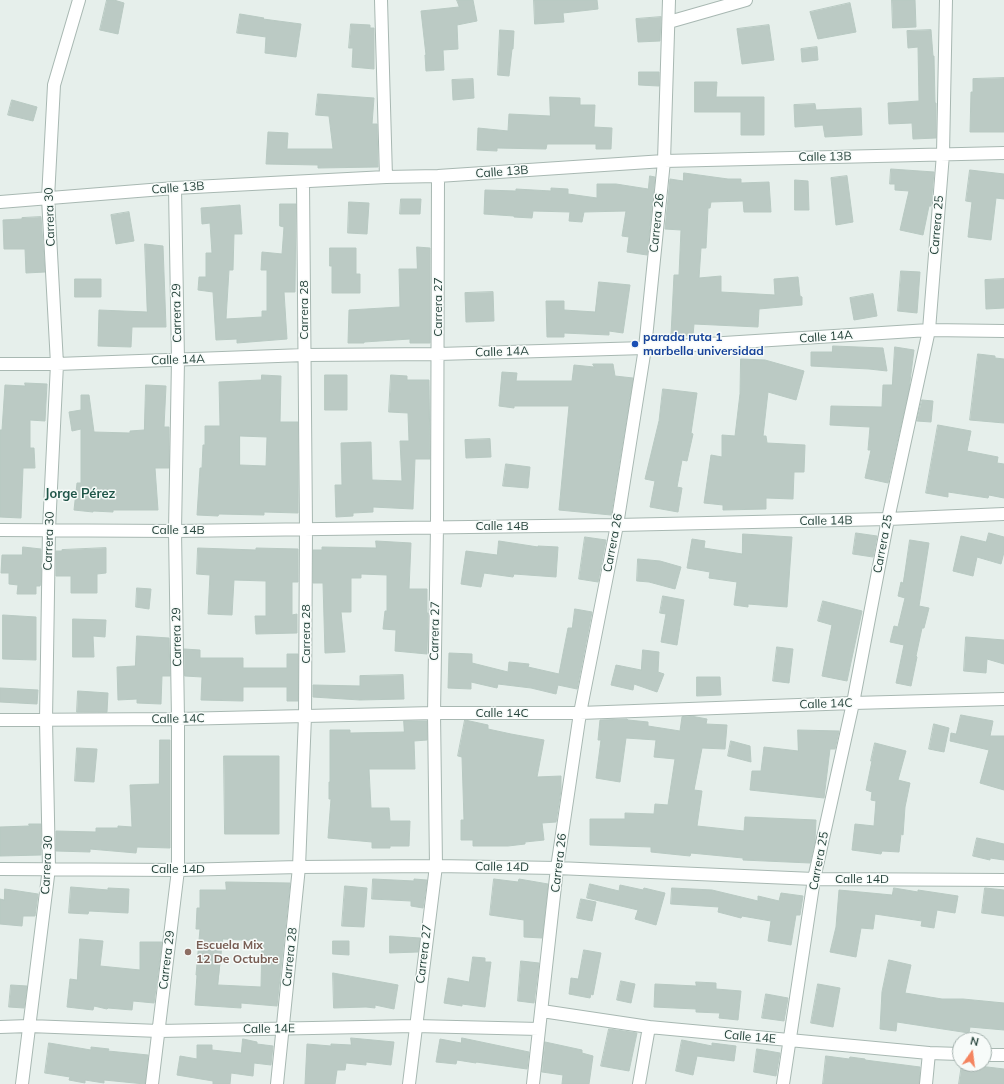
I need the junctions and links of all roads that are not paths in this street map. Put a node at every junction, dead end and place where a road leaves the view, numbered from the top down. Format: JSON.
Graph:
{"nodes":[{"id":1,"x":79,"y":0,"type":"edge"},
{"id":2,"x":381,"y":0,"type":"edge"},
{"id":3,"x":669,"y":0,"type":"edge"},
{"id":4,"x":746,"y":0,"type":"edge"},
{"id":5,"x":946,"y":0,"type":"edge"},
{"id":6,"x":669,"y":22,"type":"junction"},
{"id":7,"x":1004,"y":153,"type":"edge"},
{"id":8,"x":943,"y":154,"type":"junction"},
{"id":9,"x":664,"y":161,"type":"junction"},
{"id":10,"x":438,"y":176,"type":"junction"},
{"id":11,"x":386,"y":177,"type":"junction"},
{"id":12,"x":303,"y":182,"type":"junction"},
{"id":13,"x":175,"y":188,"type":"junction"},
{"id":14,"x":48,"y":198,"type":"junction"},
{"id":15,"x":0,"y":202,"type":"edge"},
{"id":16,"x":929,"y":330,"type":"junction"},
{"id":17,"x":1004,"y":331,"type":"edge"},
{"id":18,"x":645,"y":348,"type":"junction"},
{"id":19,"x":438,"y":354,"type":"junction"},
{"id":20,"x":305,"y":355,"type":"junction"},
{"id":21,"x":178,"y":360,"type":"junction"},
{"id":22,"x":0,"y":364,"type":"edge"},
{"id":23,"x":57,"y":364,"type":"junction"},
{"id":24,"x":1004,"y":514,"type":"edge"},
{"id":25,"x":888,"y":519,"type":"junction"},
{"id":26,"x":617,"y":525,"type":"junction"},
{"id":27,"x":437,"y":527,"type":"junction"},
{"id":28,"x":306,"y":528,"type":"junction"},
{"id":29,"x":0,"y":530,"type":"edge"},
{"id":30,"x":49,"y":530,"type":"junction"},
{"id":31,"x":175,"y":531,"type":"junction"},
{"id":32,"x":1004,"y":699,"type":"edge"},
{"id":33,"x":853,"y":703,"type":"junction"},
{"id":34,"x":434,"y":712,"type":"junction"},
{"id":35,"x":580,"y":714,"type":"junction"},
{"id":36,"x":305,"y":716,"type":"junction"},
{"id":37,"x":178,"y":719,"type":"junction"},
{"id":38,"x":0,"y":720,"type":"edge"},
{"id":39,"x":46,"y":720,"type":"junction"},
{"id":40,"x":436,"y":866,"type":"junction"},
{"id":41,"x":299,"y":867,"type":"junction"},
{"id":42,"x":49,"y":868,"type":"junction"},
{"id":43,"x":557,"y":868,"type":"junction"},
{"id":44,"x":0,"y":869,"type":"edge"},
{"id":45,"x":178,"y":870,"type":"junction"},
{"id":46,"x":814,"y":879,"type":"junction"},
{"id":47,"x":1004,"y":880,"type":"edge"},
{"id":48,"x":542,"y":1011,"type":"junction"},
{"id":49,"x":29,"y":1026,"type":"junction"},
{"id":50,"x":415,"y":1026,"type":"junction"},
{"id":51,"x":0,"y":1027,"type":"edge"},
{"id":52,"x":649,"y":1027,"type":"junction"},
{"id":53,"x":283,"y":1028,"type":"junction"},
{"id":54,"x":539,"y":1029,"type":"junction"},
{"id":55,"x":159,"y":1031,"type":"junction"},
{"id":56,"x":790,"y":1040,"type":"junction"},
{"id":57,"x":930,"y":1054,"type":"junction"},
{"id":58,"x":952,"y":1054,"type":"edge"},
{"id":59,"x":992,"y":1055,"type":"edge"},
{"id":60,"x":1004,"y":1055,"type":"edge"},
{"id":61,"x":22,"y":1084,"type":"edge"},
{"id":62,"x":152,"y":1084,"type":"edge"},
{"id":63,"x":277,"y":1084,"type":"edge"},
{"id":64,"x":409,"y":1084,"type":"edge"},
{"id":65,"x":533,"y":1084,"type":"edge"},
{"id":66,"x":639,"y":1084,"type":"edge"},
{"id":67,"x":784,"y":1084,"type":"edge"},
{"id":68,"x":926,"y":1084,"type":"edge"}],
"edges":[{"from":1,"to":14,"type":"street","name":"Carrera 30"},
{"from":2,"to":11,"type":"street"},
{"from":3,"to":6,"type":"street","name":"Carrera 26"},
{"from":4,"to":6,"type":"street"},
{"from":5,"to":8,"type":"street","name":"Carrera 25"},
{"from":6,"to":9,"type":"street","name":"Carrera 26"},
{"from":7,"to":8,"type":"street","name":"Calle 13B"},
{"from":8,"to":9,"type":"street","name":"Calle 13B"},
{"from":8,"to":16,"type":"street","name":"Carrera 25"},
{"from":9,"to":10,"type":"street","name":"Calle 13B"},
{"from":9,"to":18,"type":"street","name":"Carrera 26"},
{"from":10,"to":11,"type":"street","name":"Calle 13B"},
{"from":10,"to":19,"type":"street","name":"Carrera 27"},
{"from":11,"to":12,"type":"street","name":"Calle 13B"},
{"from":12,"to":13,"type":"street","name":"Calle 13B"},
{"from":12,"to":20,"type":"street","name":"Carrera 28"},
{"from":13,"to":14,"type":"street","name":"Calle 13B"},
{"from":13,"to":21,"type":"street","name":"Carrera 29"},
{"from":14,"to":15,"type":"street","name":"Calle 13B"},
{"from":14,"to":23,"type":"street","name":"Carrera 30"},
{"from":16,"to":17,"type":"street","name":"Calle 14A"},
{"from":16,"to":18,"type":"street","name":"Calle 14A"},
{"from":16,"to":25,"type":"street","name":"Carrera 25"},
{"from":18,"to":19,"type":"street","name":"Calle 14A"},
{"from":18,"to":26,"type":"street","name":"Carrera 26"},
{"from":19,"to":20,"type":"street","name":"Calle 14A"},
{"from":19,"to":27,"type":"street","name":"Carrera 27"},
{"from":20,"to":21,"type":"street","name":"Calle 14A"},
{"from":20,"to":28,"type":"street","name":"Carrera 28"},
{"from":21,"to":23,"type":"street","name":"Calle 14A"},
{"from":21,"to":31,"type":"street","name":"Carrera 29"},
{"from":22,"to":23,"type":"street","name":"Calle 14A"},
{"from":23,"to":30,"type":"street","name":"Carrera 30"},
{"from":24,"to":25,"type":"street","name":"Calle 14B"},
{"from":25,"to":26,"type":"street","name":"Calle 14B"},
{"from":25,"to":33,"type":"street","name":"Carrera 25"},
{"from":26,"to":27,"type":"street","name":"Calle 14B"},
{"from":26,"to":35,"type":"street","name":"Carrera 26"},
{"from":27,"to":28,"type":"street","name":"Calle 14B"},
{"from":27,"to":34,"type":"street","name":"Carrera 27"},
{"from":28,"to":31,"type":"street","name":"Calle 14B"},
{"from":28,"to":36,"type":"street","name":"Carrera 28"},
{"from":29,"to":30,"type":"street","name":"Calle 14B"},
{"from":30,"to":31,"type":"street","name":"Calle 14B"},
{"from":30,"to":39,"type":"street","name":"Carrera 30"},
{"from":31,"to":37,"type":"street","name":"Carrera 29"},
{"from":32,"to":33,"type":"street","name":"Calle 14C"},
{"from":33,"to":35,"type":"street","name":"Calle 14C"},
{"from":33,"to":46,"type":"street","name":"Carrera 25"},
{"from":34,"to":35,"type":"street","name":"Calle 14C"},
{"from":34,"to":36,"type":"street","name":"Calle 14C"},
{"from":34,"to":40,"type":"street","name":"Carrera 27"},
{"from":35,"to":43,"type":"street","name":"Carrera 26"},
{"from":36,"to":37,"type":"street","name":"Calle 14C"},
{"from":36,"to":41,"type":"street","name":"Carrera 28"},
{"from":37,"to":39,"type":"street","name":"Calle 14C"},
{"from":37,"to":45,"type":"street","name":"Carrera 29"},
{"from":38,"to":39,"type":"street","name":"Calle 14C"},
{"from":39,"to":42,"type":"street","name":"Carrera 30"},
{"from":40,"to":41,"type":"street","name":"Calle 14D"},
{"from":40,"to":43,"type":"street","name":"Calle 14D"},
{"from":40,"to":50,"type":"street","name":"Carrera 27"},
{"from":41,"to":45,"type":"street","name":"Calle 14D"},
{"from":41,"to":53,"type":"street","name":"Carrera 28"},
{"from":42,"to":44,"type":"street","name":"Calle 14D"},
{"from":42,"to":45,"type":"street","name":"Calle 14D"},
{"from":42,"to":49,"type":"street","name":"Carrera 30"},
{"from":43,"to":46,"type":"street","name":"Calle 14D"},
{"from":43,"to":48,"type":"street","name":"Carrera 26"},
{"from":45,"to":55,"type":"street","name":"Carrera 29"},
{"from":46,"to":47,"type":"street","name":"Calle 14D"},
{"from":46,"to":56,"type":"street","name":"Carrera 25"},
{"from":48,"to":52,"type":"street","name":"Calle 14E"},
{"from":48,"to":54,"type":"street","name":"Carrera 26"},
{"from":49,"to":51,"type":"street","name":"Calle 14E"},
{"from":49,"to":55,"type":"street","name":"Calle 14E"},
{"from":49,"to":61,"type":"street","name":"Carrera 30"},
{"from":50,"to":53,"type":"street","name":"Calle 14E"},
{"from":50,"to":54,"type":"street","name":"Calle 14E"},
{"from":50,"to":64,"type":"street","name":"Carrera 27"},
{"from":52,"to":56,"type":"street","name":"Calle 14E"},
{"from":52,"to":66,"type":"street"},
{"from":53,"to":55,"type":"street","name":"Calle 14E"},
{"from":53,"to":63,"type":"street","name":"Carrera 28"},
{"from":54,"to":65,"type":"street","name":"Carrera 26"},
{"from":55,"to":62,"type":"street","name":"Carrera 29"},
{"from":56,"to":57,"type":"street","name":"Calle 14E"},
{"from":56,"to":67,"type":"street","name":"Carrera 25"},
{"from":57,"to":58,"type":"street","name":"Calle 14E"},
{"from":57,"to":68,"type":"street"},
{"from":59,"to":60,"type":"street"}]}
